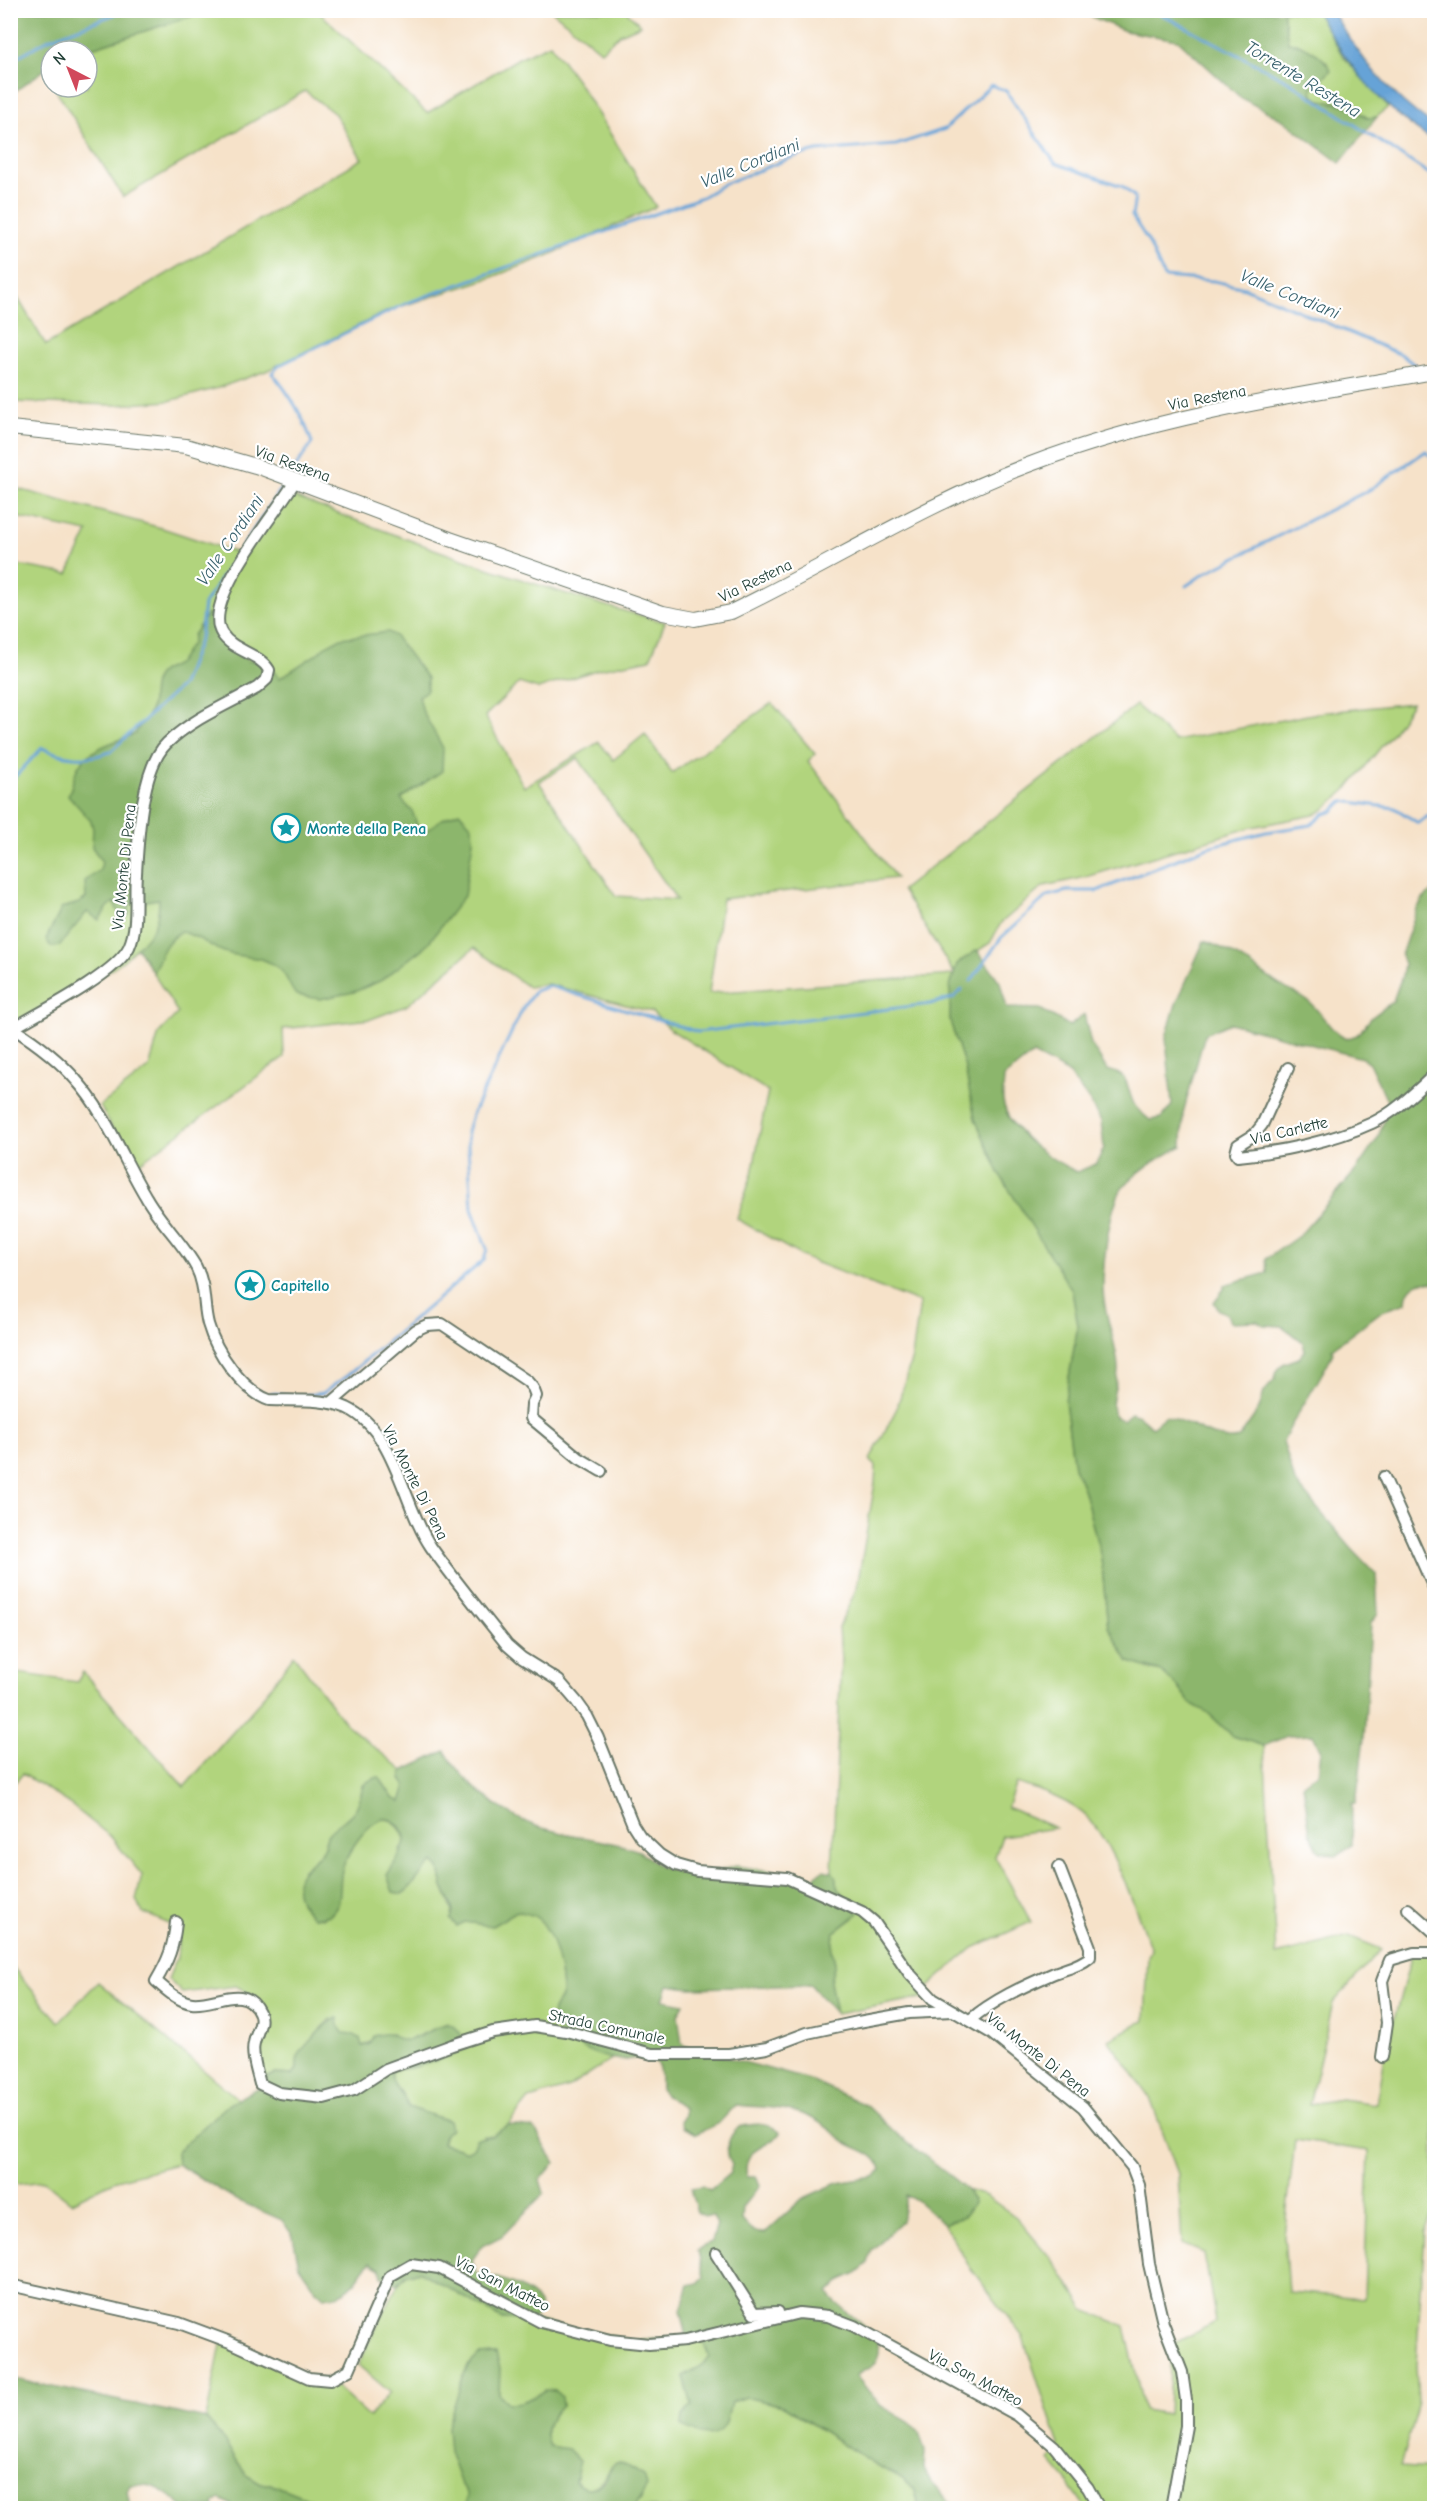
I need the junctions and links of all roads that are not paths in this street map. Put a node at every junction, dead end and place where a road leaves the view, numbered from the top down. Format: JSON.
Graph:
{"nodes":[{"id":1,"x":1434,"y":372,"type":"edge"},
{"id":2,"x":10,"y":428,"type":"edge"},
{"id":3,"x":295,"y":481,"type":"junction"},
{"id":4,"x":12,"y":1028,"type":"edge"},
{"id":5,"x":1288,"y":1068,"type":"dead end"},
{"id":6,"x":1434,"y":1075,"type":"edge"},
{"id":7,"x":331,"y":1403,"type":"junction"},
{"id":8,"x":601,"y":1471,"type":"dead end"},
{"id":9,"x":1384,"y":1477,"type":"dead end"},
{"id":10,"x":1434,"y":1588,"type":"edge"},
{"id":11,"x":1059,"y":1867,"type":"dead end"},
{"id":12,"x":1408,"y":1909,"type":"dead end"},
{"id":13,"x":176,"y":1922,"type":"dead end"},
{"id":14,"x":1434,"y":1932,"type":"edge"},
{"id":15,"x":1434,"y":1953,"type":"edge"},
{"id":16,"x":953,"y":2011,"type":"junction"},
{"id":17,"x":970,"y":2020,"type":"junction"},
{"id":18,"x":1382,"y":2057,"type":"dead end"},
{"id":19,"x":716,"y":2253,"type":"dead end"},
{"id":20,"x":10,"y":2285,"type":"edge"},
{"id":21,"x":799,"y":2313,"type":"junction"},
{"id":22,"x":1099,"y":2508,"type":"edge"},
{"id":23,"x":1172,"y":2508,"type":"edge"}],
"edges":[{"from":1,"to":3,"type":"street","name":"Via Restena"},
{"from":2,"to":3,"type":"street","name":"Via Restena"},
{"from":3,"to":4,"type":"street","name":"Via Monte Di Pena"},
{"from":4,"to":7,"type":"street","name":"Via Monte Di Pena"},
{"from":5,"to":6,"type":"street","name":"Via Carlette"},
{"from":7,"to":8,"type":"street"},
{"from":7,"to":16,"type":"street","name":"Via Monte Di Pena"},
{"from":9,"to":10,"type":"street"},
{"from":11,"to":17,"type":"street"},
{"from":12,"to":14,"type":"street"},
{"from":13,"to":16,"type":"street","name":"Strada Comunale"},
{"from":15,"to":18,"type":"street"},
{"from":16,"to":17,"type":"street","name":"Via Monte Di Pena"},
{"from":17,"to":23,"type":"street","name":"Via Monte Di Pena"},
{"from":19,"to":21,"type":"street"},
{"from":20,"to":21,"type":"street","name":"Via San Matteo"},
{"from":21,"to":22,"type":"street","name":"Via San Matteo"}]}
